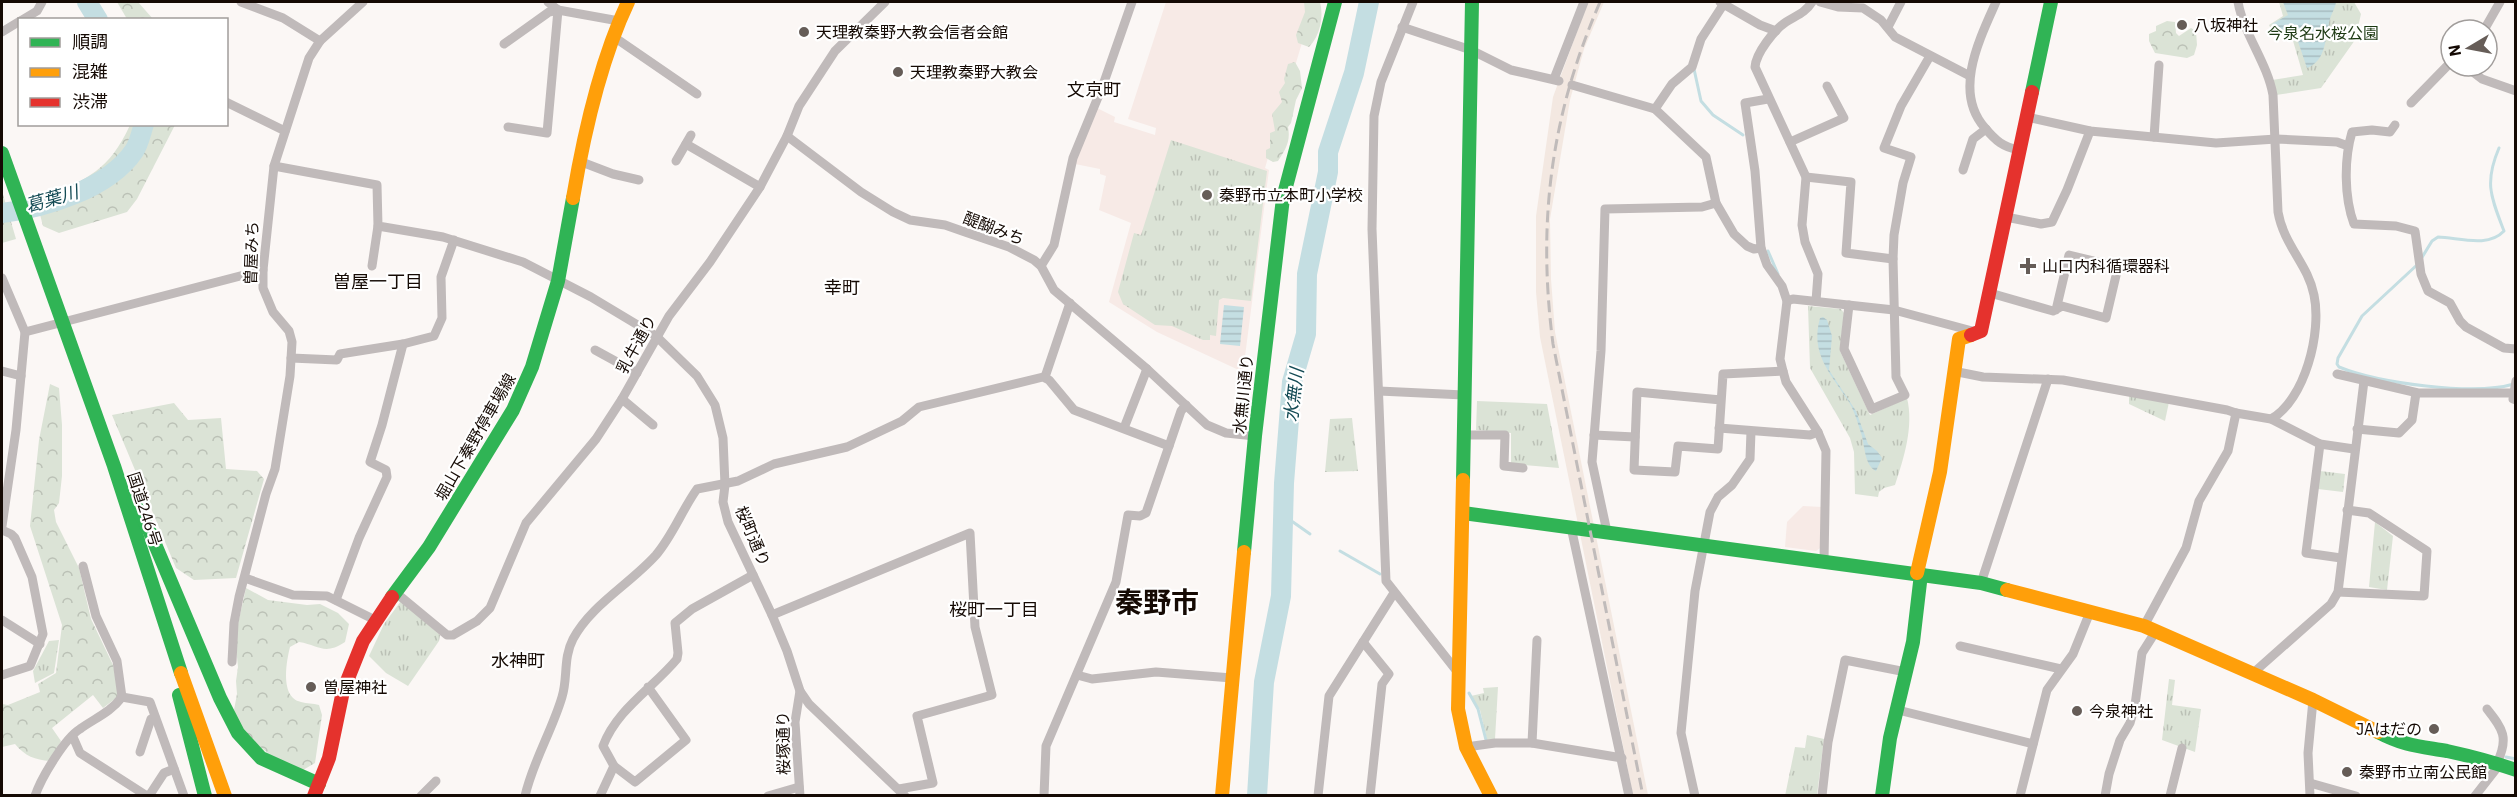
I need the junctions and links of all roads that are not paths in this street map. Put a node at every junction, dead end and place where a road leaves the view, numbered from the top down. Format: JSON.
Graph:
{"nodes":[{"id":1,"x":42,"y":2,"type":"edge"},
{"id":2,"x":241,"y":2,"type":"edge"},
{"id":3,"x":363,"y":2,"type":"edge"},
{"id":4,"x":548,"y":2,"type":"edge"},
{"id":5,"x":628,"y":2,"type":"edge"},
{"id":6,"x":885,"y":2,"type":"edge"},
{"id":7,"x":1132,"y":2,"type":"edge"},
{"id":8,"x":1335,"y":2,"type":"edge"},
{"id":9,"x":1413,"y":2,"type":"edge"},
{"id":10,"x":1472,"y":2,"type":"edge"},
{"id":11,"x":1584,"y":2,"type":"edge"},
{"id":12,"x":1723,"y":2,"type":"edge"},
{"id":13,"x":1812,"y":2,"type":"edge"},
{"id":14,"x":1820,"y":2,"type":"edge"},
{"id":15,"x":1901,"y":2,"type":"edge"},
{"id":16,"x":1996,"y":2,"type":"edge"},
{"id":17,"x":2051,"y":2,"type":"edge"},
{"id":18,"x":2238,"y":2,"type":"edge"},
{"id":19,"x":2500,"y":2,"type":"edge"},
{"id":20,"x":558,"y":10,"type":"junction"},
{"id":21,"x":40,"y":15,"type":"edge"},
{"id":22,"x":2491,"y":18,"type":"edge"},
{"id":23,"x":619,"y":21,"type":"junction"},
{"id":24,"x":18,"y":22,"type":"edge"},
{"id":25,"x":1402,"y":27,"type":"junction"},
{"id":26,"x":1888,"y":27,"type":"junction"},
{"id":27,"x":1776,"y":31,"type":"junction"},
{"id":28,"x":2,"y":32,"type":"edge"},
{"id":29,"x":614,"y":37,"type":"junction"},
{"id":30,"x":320,"y":41,"type":"junction"},
{"id":31,"x":504,"y":44,"type":"dead end"},
{"id":32,"x":1471,"y":50,"type":"junction"},
{"id":33,"x":1930,"y":56,"type":"junction"},
{"id":34,"x":2159,"y":65,"type":"dead end"},
{"id":35,"x":2439,"y":74,"type":"edge"},
{"id":36,"x":1970,"y":76,"type":"junction"},
{"id":37,"x":2480,"y":78,"type":"edge"},
{"id":38,"x":1572,"y":86,"type":"dead end"},
{"id":39,"x":1827,"y":86,"type":"dead end"},
{"id":40,"x":2516,"y":91,"type":"edge"},
{"id":41,"x":697,"y":94,"type":"dead end"},
{"id":42,"x":1768,"y":99,"type":"junction"},
{"id":43,"x":228,"y":103,"type":"edge"},
{"id":44,"x":2411,"y":103,"type":"dead end"},
{"id":45,"x":1655,"y":109,"type":"junction"},
{"id":46,"x":2027,"y":117,"type":"junction"},
{"id":47,"x":2395,"y":125,"type":"dead end"},
{"id":48,"x":508,"y":127,"type":"dead end"},
{"id":49,"x":1986,"y":129,"type":"junction"},
{"id":50,"x":285,"y":131,"type":"junction"},
{"id":51,"x":2090,"y":131,"type":"junction"},
{"id":52,"x":787,"y":136,"type":"junction"},
{"id":53,"x":2154,"y":136,"type":"junction"},
{"id":54,"x":2276,"y":139,"type":"junction"},
{"id":55,"x":1790,"y":142,"type":"junction"},
{"id":56,"x":2348,"y":146,"type":"junction"},
{"id":57,"x":2019,"y":150,"type":"junction"},
{"id":58,"x":2,"y":153,"type":"edge"},
{"id":59,"x":579,"y":161,"type":"junction"},
{"id":60,"x":676,"y":161,"type":"dead end"},
{"id":61,"x":274,"y":166,"type":"junction"},
{"id":62,"x":1963,"y":170,"type":"dead end"},
{"id":63,"x":1806,"y":177,"type":"junction"},
{"id":64,"x":639,"y":180,"type":"dead end"},
{"id":65,"x":760,"y":187,"type":"junction"},
{"id":66,"x":1716,"y":203,"type":"junction"},
{"id":67,"x":2006,"y":217,"type":"junction"},
{"id":68,"x":378,"y":226,"type":"junction"},
{"id":69,"x":453,"y":240,"type":"junction"},
{"id":70,"x":1761,"y":248,"type":"junction"},
{"id":71,"x":1893,"y":259,"type":"junction"},
{"id":72,"x":372,"y":266,"type":"dead end"},
{"id":73,"x":1041,"y":266,"type":"junction"},
{"id":74,"x":263,"y":270,"type":"junction"},
{"id":75,"x":2,"y":278,"type":"edge"},
{"id":76,"x":558,"y":281,"type":"junction"},
{"id":77,"x":1990,"y":293,"type":"junction"},
{"id":78,"x":1787,"y":301,"type":"junction"},
{"id":79,"x":1816,"y":302,"type":"junction"},
{"id":80,"x":1070,"y":303,"type":"junction"},
{"id":81,"x":1849,"y":305,"type":"junction"},
{"id":82,"x":1894,"y":310,"type":"junction"},
{"id":83,"x":2056,"y":310,"type":"junction"},
{"id":84,"x":61,"y":323,"type":"junction"},
{"id":85,"x":25,"y":332,"type":"junction"},
{"id":86,"x":1976,"y":332,"type":"junction"},
{"id":87,"x":656,"y":336,"type":"junction"},
{"id":88,"x":403,"y":344,"type":"junction"},
{"id":89,"x":2516,"y":349,"type":"edge"},
{"id":90,"x":595,"y":350,"type":"dead end"},
{"id":91,"x":291,"y":358,"type":"junction"},
{"id":92,"x":1147,"y":369,"type":"junction"},
{"id":93,"x":2,"y":371,"type":"edge"},
{"id":94,"x":1783,"y":371,"type":"junction"},
{"id":95,"x":1953,"y":371,"type":"junction"},
{"id":96,"x":637,"y":373,"type":"junction"},
{"id":97,"x":2337,"y":374,"type":"dead end"},
{"id":98,"x":21,"y":376,"type":"junction"},
{"id":99,"x":1045,"y":377,"type":"junction"},
{"id":100,"x":2048,"y":379,"type":"junction"},
{"id":101,"x":2364,"y":381,"type":"junction"},
{"id":102,"x":1380,"y":391,"type":"junction"},
{"id":103,"x":2515,"y":391,"type":"edge"},
{"id":104,"x":2416,"y":393,"type":"junction"},
{"id":105,"x":1464,"y":395,"type":"junction"},
{"id":106,"x":622,"y":399,"type":"junction"},
{"id":107,"x":1721,"y":400,"type":"junction"},
{"id":108,"x":1186,"y":405,"type":"junction"},
{"id":109,"x":2236,"y":413,"type":"junction"},
{"id":110,"x":2271,"y":418,"type":"junction"},
{"id":111,"x":653,"y":425,"type":"dead end"},
{"id":112,"x":1124,"y":428,"type":"junction"},
{"id":113,"x":1719,"y":428,"type":"junction"},
{"id":114,"x":2357,"y":429,"type":"junction"},
{"id":115,"x":1751,"y":431,"type":"junction"},
{"id":116,"x":1818,"y":432,"type":"junction"},
{"id":117,"x":1463,"y":435,"type":"junction"},
{"id":118,"x":1594,"y":435,"type":"junction"},
{"id":119,"x":1255,"y":436,"type":"junction"},
{"id":120,"x":1635,"y":437,"type":"junction"},
{"id":121,"x":2320,"y":444,"type":"junction"},
{"id":122,"x":1169,"y":446,"type":"junction"},
{"id":123,"x":2355,"y":449,"type":"junction"},
{"id":124,"x":114,"y":466,"type":"junction"},
{"id":125,"x":1523,"y":468,"type":"dead end"},
{"id":126,"x":725,"y":485,"type":"junction"},
{"id":127,"x":2347,"y":510,"type":"junction"},
{"id":128,"x":1463,"y":513,"type":"junction"},
{"id":129,"x":2,"y":525,"type":"edge"},
{"id":130,"x":1571,"y":527,"type":"junction"},
{"id":131,"x":2,"y":530,"type":"edge"},
{"id":132,"x":1607,"y":532,"type":"junction"},
{"id":133,"x":1703,"y":545,"type":"junction"},
{"id":134,"x":2341,"y":558,"type":"junction"},
{"id":135,"x":1824,"y":561,"type":"junction"},
{"id":136,"x":83,"y":566,"type":"dead end"},
{"id":137,"x":1919,"y":573,"type":"junction"},
{"id":138,"x":753,"y":575,"type":"junction"},
{"id":139,"x":245,"y":578,"type":"junction"},
{"id":140,"x":1981,"y":583,"type":"junction"},
{"id":141,"x":395,"y":592,"type":"junction"},
{"id":142,"x":2338,"y":592,"type":"junction"},
{"id":143,"x":1394,"y":593,"type":"junction"},
{"id":144,"x":336,"y":600,"type":"junction"},
{"id":145,"x":2090,"y":612,"type":"junction"},
{"id":146,"x":772,"y":615,"type":"junction"},
{"id":147,"x":2,"y":620,"type":"edge"},
{"id":148,"x":375,"y":620,"type":"junction"},
{"id":149,"x":165,"y":627,"type":"junction"},
{"id":150,"x":2150,"y":628,"type":"junction"},
{"id":151,"x":1537,"y":640,"type":"dead end"},
{"id":152,"x":1363,"y":642,"type":"junction"},
{"id":153,"x":40,"y":644,"type":"junction"},
{"id":154,"x":1960,"y":646,"type":"dead end"},
{"id":155,"x":232,"y":662,"type":"dead end"},
{"id":156,"x":2061,"y":669,"type":"junction"},
{"id":157,"x":1906,"y":672,"type":"junction"},
{"id":158,"x":1459,"y":674,"type":"junction"},
{"id":159,"x":2252,"y":674,"type":"junction"},
{"id":160,"x":2,"y":675,"type":"edge"},
{"id":161,"x":1077,"y":675,"type":"junction"},
{"id":162,"x":1232,"y":678,"type":"junction"},
{"id":163,"x":648,"y":687,"type":"junction"},
{"id":164,"x":800,"y":691,"type":"junction"},
{"id":165,"x":122,"y":698,"type":"junction"},
{"id":166,"x":2313,"y":700,"type":"junction"},
{"id":167,"x":2487,"y":709,"type":"dead end"},
{"id":168,"x":1898,"y":710,"type":"junction"},
{"id":169,"x":154,"y":717,"type":"junction"},
{"id":170,"x":146,"y":734,"type":"junction"},
{"id":171,"x":162,"y":736,"type":"junction"},
{"id":172,"x":73,"y":737,"type":"junction"},
{"id":173,"x":1532,"y":743,"type":"junction"},
{"id":174,"x":2033,"y":744,"type":"junction"},
{"id":175,"x":1466,"y":747,"type":"junction"},
{"id":176,"x":2182,"y":748,"type":"dead end"},
{"id":177,"x":141,"y":752,"type":"dead end"},
{"id":178,"x":1622,"y":758,"type":"junction"},
{"id":179,"x":2498,"y":764,"type":"junction"},
{"id":180,"x":614,"y":766,"type":"junction"},
{"id":181,"x":174,"y":769,"type":"junction"},
{"id":182,"x":2516,"y":770,"type":"edge"},
{"id":183,"x":435,"y":781,"type":"dead end"},
{"id":184,"x":2310,"y":783,"type":"junction"},
{"id":185,"x":317,"y":790,"type":"edge"},
{"id":186,"x":799,"y":791,"type":"edge"},
{"id":187,"x":902,"y":792,"type":"edge"},
{"id":188,"x":35,"y":795,"type":"edge"},
{"id":189,"x":148,"y":795,"type":"edge"},
{"id":190,"x":184,"y":795,"type":"edge"},
{"id":191,"x":205,"y":795,"type":"edge"},
{"id":192,"x":225,"y":795,"type":"edge"},
{"id":193,"x":421,"y":795,"type":"edge"},
{"id":194,"x":525,"y":795,"type":"edge"},
{"id":195,"x":600,"y":795,"type":"edge"},
{"id":196,"x":768,"y":795,"type":"edge"},
{"id":197,"x":1044,"y":795,"type":"edge"},
{"id":198,"x":1222,"y":795,"type":"edge"},
{"id":199,"x":1318,"y":795,"type":"edge"},
{"id":200,"x":1370,"y":795,"type":"edge"},
{"id":201,"x":1491,"y":795,"type":"edge"},
{"id":202,"x":1629,"y":795,"type":"edge"},
{"id":203,"x":1695,"y":795,"type":"edge"},
{"id":204,"x":1822,"y":795,"type":"edge"},
{"id":205,"x":1882,"y":795,"type":"edge"},
{"id":206,"x":2020,"y":795,"type":"edge"},
{"id":207,"x":2105,"y":795,"type":"edge"},
{"id":208,"x":2170,"y":795,"type":"edge"},
{"id":209,"x":2310,"y":795,"type":"edge"},
{"id":210,"x":2356,"y":795,"type":"edge"},
{"id":211,"x":2475,"y":795,"type":"edge"}],
"edges":[{"from":1,"to":21,"type":"street"},
{"from":2,"to":30,"type":"street"},
{"from":3,"to":30,"type":"street","name":"曽屋みち"},
{"from":4,"to":20,"type":"street"},
{"from":5,"to":23,"type":"main road","name":"堀山下秦野停車場線"},
{"from":6,"to":52,"type":"street","name":"乳牛通り"},
{"from":7,"to":73,"type":"street"},
{"from":8,"to":119,"type":"main road","name":"水無川通り"},
{"from":9,"to":25,"type":"street"},
{"from":10,"to":32,"type":"main road"},
{"from":11,"to":32,"type":"street"},
{"from":12,"to":27,"type":"street"},
{"from":12,"to":45,"type":"street"},
{"from":13,"to":27,"type":"street"},
{"from":14,"to":26,"type":"street"},
{"from":15,"to":26,"type":"street"},
{"from":16,"to":36,"type":"street"},
{"from":17,"to":46,"type":"main road"},
{"from":18,"to":54,"type":"street"},
{"from":19,"to":22,"type":"street"},
{"from":20,"to":23,"type":"street"},
{"from":20,"to":31,"type":"street"},
{"from":20,"to":48,"type":"street"},
{"from":23,"to":29,"type":"main road","name":"堀山下秦野停車場線"},
{"from":24,"to":28,"type":"street"},
{"from":25,"to":32,"type":"street"},
{"from":25,"to":102,"type":"street"},
{"from":26,"to":33,"type":"street"},
{"from":27,"to":42,"type":"street"},
{"from":29,"to":41,"type":"street"},
{"from":29,"to":59,"type":"main road","name":"堀山下秦野停車場線"},
{"from":30,"to":50,"type":"street","name":"曽屋みち"},
{"from":32,"to":105,"type":"main road"},
{"from":33,"to":36,"type":"street"},
{"from":33,"to":71,"type":"street"},
{"from":34,"to":53,"type":"street"},
{"from":35,"to":44,"type":"street"},
{"from":36,"to":49,"type":"street"},
{"from":37,"to":40,"type":"street"},
{"from":38,"to":45,"type":"street"},
{"from":39,"to":55,"type":"street"},
{"from":42,"to":55,"type":"street"},
{"from":42,"to":70,"type":"street"},
{"from":43,"to":50,"type":"street"},
{"from":45,"to":66,"type":"street"},
{"from":46,"to":51,"type":"street"},
{"from":46,"to":57,"type":"main road"},
{"from":47,"to":56,"type":"street"},
{"from":49,"to":57,"type":"street"},
{"from":49,"to":62,"type":"street"},
{"from":50,"to":61,"type":"street","name":"曽屋みち"},
{"from":51,"to":53,"type":"street"},
{"from":51,"to":67,"type":"street"},
{"from":52,"to":65,"type":"street","name":"乳牛通り"},
{"from":52,"to":73,"type":"street","name":"醍醐みち"},
{"from":53,"to":54,"type":"street"},
{"from":54,"to":56,"type":"street"},
{"from":54,"to":110,"type":"street"},
{"from":55,"to":63,"type":"street"},
{"from":56,"to":89,"type":"street"},
{"from":57,"to":67,"type":"main road"},
{"from":58,"to":84,"type":"main road","name":"国道246号"},
{"from":59,"to":64,"type":"street"},
{"from":59,"to":76,"type":"main road","name":"堀山下秦野停車場線"},
{"from":60,"to":65,"type":"street"},
{"from":61,"to":68,"type":"street"},
{"from":61,"to":74,"type":"street","name":"曽屋みち"},
{"from":63,"to":71,"type":"street"},
{"from":63,"to":79,"type":"street"},
{"from":65,"to":87,"type":"street","name":"乳牛通り"},
{"from":66,"to":70,"type":"street"},
{"from":66,"to":118,"type":"street"},
{"from":67,"to":77,"type":"main road"},
{"from":68,"to":69,"type":"street","name":"桜町通り"},
{"from":68,"to":72,"type":"street"},
{"from":69,"to":76,"type":"street","name":"桜町通り"},
{"from":69,"to":88,"type":"street"},
{"from":70,"to":78,"type":"street"},
{"from":71,"to":82,"type":"street"},
{"from":73,"to":80,"type":"street","name":"醍醐みち"},
{"from":74,"to":84,"type":"street"},
{"from":74,"to":91,"type":"street","name":"曽屋みち"},
{"from":75,"to":85,"type":"street"},
{"from":76,"to":87,"type":"street","name":"桜町通り"},
{"from":76,"to":141,"type":"main road","name":"堀山下秦野停車場線"},
{"from":77,"to":83,"type":"street"},
{"from":77,"to":86,"type":"main road"},
{"from":78,"to":79,"type":"street"},
{"from":78,"to":94,"type":"street"},
{"from":79,"to":81,"type":"street"},
{"from":80,"to":92,"type":"street","name":"醍醐みち"},
{"from":80,"to":99,"type":"street"},
{"from":81,"to":82,"type":"street"},
{"from":81,"to":82,"type":"street"},
{"from":82,"to":86,"type":"street"},
{"from":83,"to":83,"type":"street"},
{"from":84,"to":85,"type":"street"},
{"from":84,"to":124,"type":"main road","name":"国道246号"},
{"from":85,"to":98,"type":"street"},
{"from":86,"to":95,"type":"main road"},
{"from":87,"to":96,"type":"street","name":"乳牛通り"},
{"from":87,"to":126,"type":"street","name":"桜町通り"},
{"from":88,"to":91,"type":"street"},
{"from":88,"to":144,"type":"street"},
{"from":90,"to":96,"type":"street"},
{"from":91,"to":139,"type":"street","name":"曽屋みち"},
{"from":92,"to":108,"type":"street","name":"醍醐みち"},
{"from":92,"to":112,"type":"street"},
{"from":93,"to":98,"type":"street"},
{"from":94,"to":107,"type":"street"},
{"from":94,"to":116,"type":"street"},
{"from":95,"to":100,"type":"street"},
{"from":95,"to":137,"type":"main road"},
{"from":96,"to":106,"type":"street","name":"乳牛通り"},
{"from":97,"to":101,"type":"street"},
{"from":98,"to":129,"type":"street"},
{"from":99,"to":112,"type":"street"},
{"from":99,"to":126,"type":"street"},
{"from":100,"to":109,"type":"street"},
{"from":100,"to":140,"type":"street"},
{"from":101,"to":104,"type":"street"},
{"from":101,"to":114,"type":"street"},
{"from":102,"to":105,"type":"street"},
{"from":102,"to":143,"type":"street"},
{"from":103,"to":104,"type":"street"},
{"from":104,"to":114,"type":"street"},
{"from":105,"to":117,"type":"main road"},
{"from":106,"to":111,"type":"street"},
{"from":106,"to":141,"type":"street","name":"乳牛通り"},
{"from":107,"to":113,"type":"street"},
{"from":107,"to":120,"type":"street"},
{"from":108,"to":119,"type":"street","name":"醍醐みち"},
{"from":108,"to":122,"type":"street"},
{"from":109,"to":110,"type":"street"},
{"from":109,"to":150,"type":"street"},
{"from":110,"to":121,"type":"street"},
{"from":112,"to":122,"type":"street"},
{"from":113,"to":115,"type":"street"},
{"from":113,"to":120,"type":"street"},
{"from":114,"to":123,"type":"street"},
{"from":115,"to":116,"type":"street"},
{"from":115,"to":133,"type":"street"},
{"from":116,"to":135,"type":"street"},
{"from":117,"to":125,"type":"street"},
{"from":117,"to":128,"type":"main road"},
{"from":118,"to":120,"type":"street"},
{"from":118,"to":132,"type":"street"},
{"from":119,"to":162,"type":"main road","name":"水無川通り"},
{"from":121,"to":123,"type":"street"},
{"from":121,"to":134,"type":"street"},
{"from":122,"to":161,"type":"street"},
{"from":123,"to":127,"type":"street"},
{"from":124,"to":149,"type":"main road","name":"国道246号"},
{"from":124,"to":185,"type":"main road"},
{"from":126,"to":138,"type":"street","name":"桜町通り"},
{"from":126,"to":194,"type":"street"},
{"from":127,"to":134,"type":"street"},
{"from":127,"to":142,"type":"street"},
{"from":128,"to":130,"type":"main road"},
{"from":128,"to":158,"type":"main road"},
{"from":130,"to":132,"type":"main road"},
{"from":130,"to":178,"type":"street"},
{"from":131,"to":153,"type":"street"},
{"from":132,"to":133,"type":"main road"},
{"from":133,"to":135,"type":"main road"},
{"from":133,"to":203,"type":"street"},
{"from":134,"to":142,"type":"street"},
{"from":135,"to":137,"type":"main road"},
{"from":136,"to":165,"type":"street"},
{"from":137,"to":140,"type":"main road"},
{"from":137,"to":157,"type":"main road"},
{"from":138,"to":146,"type":"street","name":"桜町通り"},
{"from":138,"to":163,"type":"street"},
{"from":139,"to":144,"type":"street"},
{"from":139,"to":155,"type":"street","name":"曽屋みち"},
{"from":140,"to":145,"type":"main road"},
{"from":141,"to":148,"type":"main road","name":"堀山下秦野停車場線"},
{"from":142,"to":159,"type":"street"},
{"from":143,"to":152,"type":"street"},
{"from":143,"to":158,"type":"street"},
{"from":144,"to":148,"type":"street"},
{"from":145,"to":150,"type":"main road"},
{"from":145,"to":156,"type":"street"},
{"from":146,"to":164,"type":"street","name":"桜町通り"},
{"from":146,"to":187,"type":"street"},
{"from":147,"to":153,"type":"street"},
{"from":148,"to":185,"type":"main road","name":"堀山下秦野停車場線"},
{"from":149,"to":191,"type":"main road"},
{"from":149,"to":192,"type":"main road","name":"国道246号"},
{"from":150,"to":159,"type":"main road"},
{"from":150,"to":207,"type":"street"},
{"from":151,"to":173,"type":"street"},
{"from":152,"to":199,"type":"street"},
{"from":152,"to":200,"type":"street"},
{"from":153,"to":160,"type":"street"},
{"from":154,"to":156,"type":"street"},
{"from":156,"to":174,"type":"street"},
{"from":157,"to":168,"type":"main road"},
{"from":157,"to":204,"type":"street"},
{"from":158,"to":175,"type":"main road"},
{"from":159,"to":166,"type":"main road"},
{"from":161,"to":162,"type":"street"},
{"from":161,"to":197,"type":"street"},
{"from":162,"to":198,"type":"main road","name":"水無川通り"},
{"from":163,"to":180,"type":"street"},
{"from":163,"to":180,"type":"street"},
{"from":164,"to":186,"type":"street","name":"桜塚通り"},
{"from":164,"to":187,"type":"street","name":"桜町通り"},
{"from":165,"to":169,"type":"street"},
{"from":165,"to":172,"type":"street"},
{"from":166,"to":179,"type":"main road"},
{"from":166,"to":184,"type":"street"},
{"from":167,"to":179,"type":"street"},
{"from":168,"to":174,"type":"street"},
{"from":168,"to":205,"type":"main road"},
{"from":169,"to":170,"type":"street"},
{"from":169,"to":171,"type":"street"},
{"from":170,"to":171,"type":"street"},
{"from":170,"to":177,"type":"street"},
{"from":171,"to":181,"type":"street"},
{"from":172,"to":188,"type":"street"},
{"from":172,"to":189,"type":"street"},
{"from":173,"to":175,"type":"street"},
{"from":173,"to":178,"type":"street"},
{"from":174,"to":206,"type":"street"},
{"from":175,"to":201,"type":"main road"},
{"from":176,"to":208,"type":"street"},
{"from":178,"to":202,"type":"street"},
{"from":179,"to":182,"type":"main road"},
{"from":179,"to":211,"type":"street"},
{"from":180,"to":195,"type":"street"},
{"from":181,"to":189,"type":"street"},
{"from":181,"to":190,"type":"street"},
{"from":183,"to":193,"type":"street"},
{"from":184,"to":209,"type":"street"},
{"from":184,"to":210,"type":"street"},
{"from":186,"to":196,"type":"street"}]}
